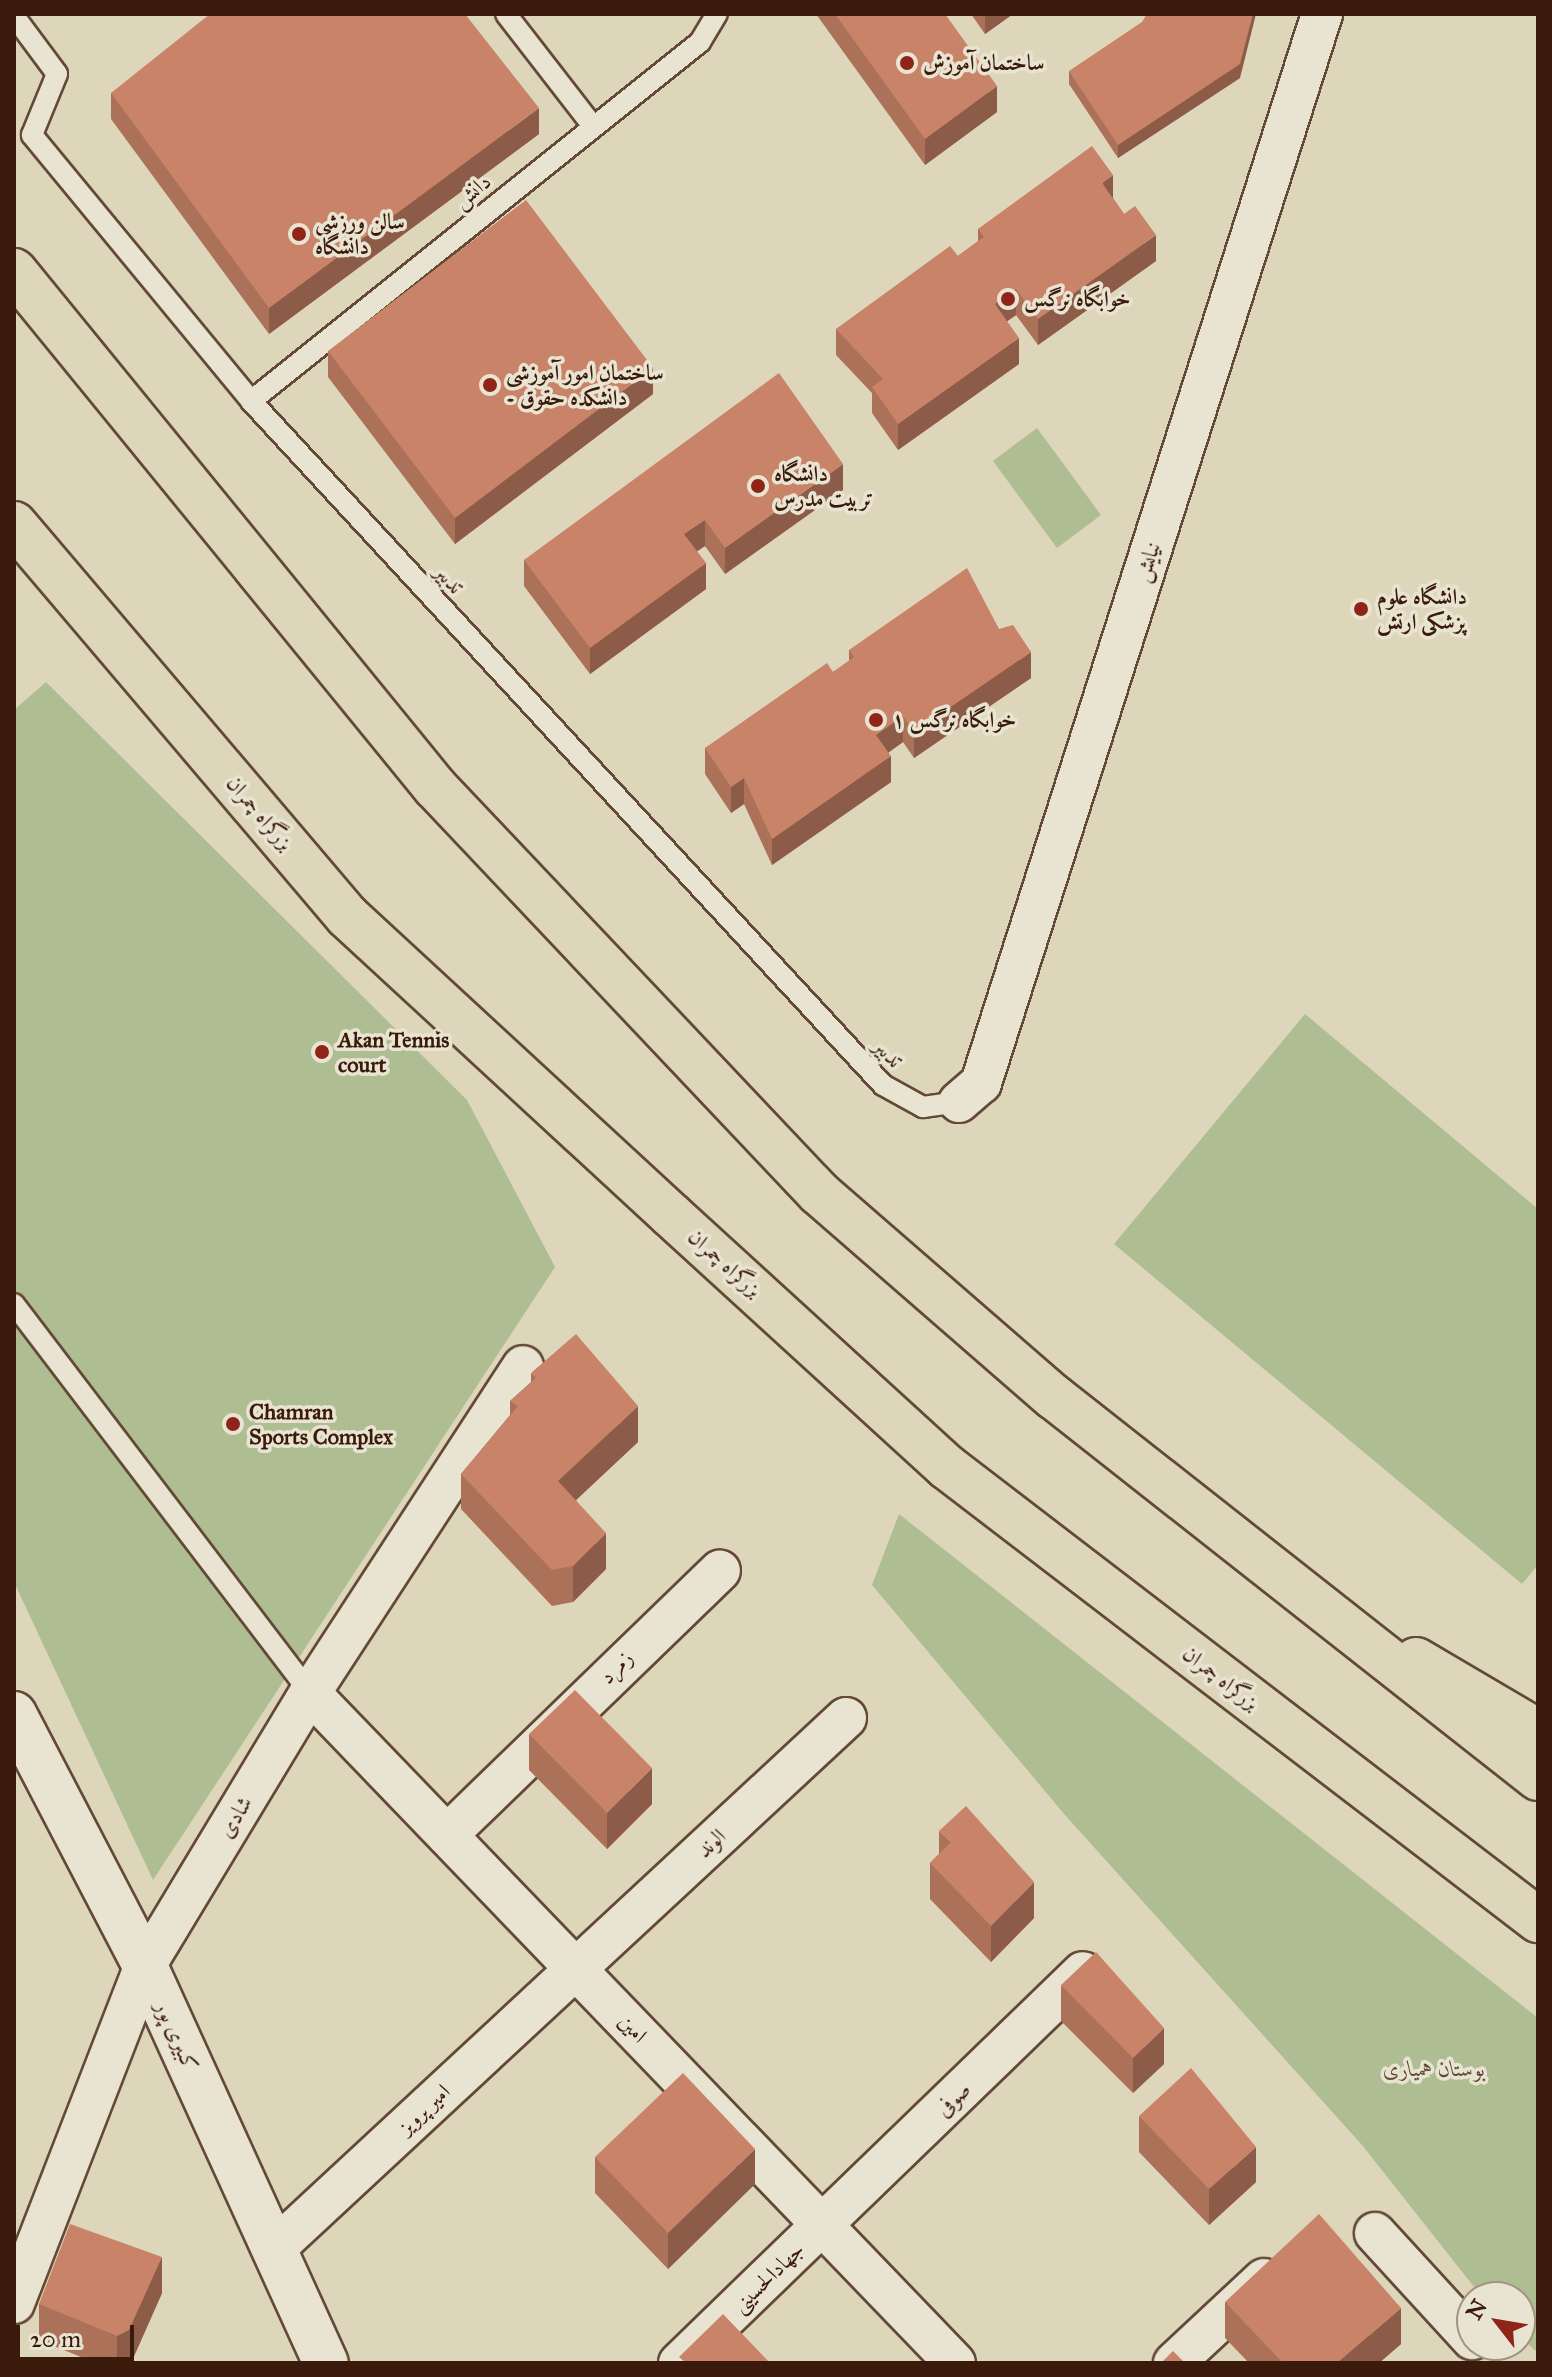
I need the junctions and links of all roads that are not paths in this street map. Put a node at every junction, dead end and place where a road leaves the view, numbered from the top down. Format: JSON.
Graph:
{"nodes":[{"id":1,"x":506,"y":14,"type":"edge"},
{"id":2,"x":717,"y":14,"type":"edge"},
{"id":3,"x":1322,"y":14,"type":"edge"},
{"id":4,"x":14,"y":16,"type":"edge"},
{"id":5,"x":592,"y":125,"type":"junction"},
{"id":6,"x":14,"y":271,"type":"edge"},
{"id":7,"x":251,"y":401,"type":"junction"},
{"id":8,"x":14,"y":524,"type":"edge"},
{"id":9,"x":959,"y":1102,"type":"joint"},
{"id":10,"x":14,"y":1304,"type":"edge"},
{"id":11,"x":523,"y":1366,"type":"dead end"},
{"id":12,"x":720,"y":1570,"type":"dead end"},
{"id":13,"x":1377,"y":1657,"type":"junction"},
{"id":14,"x":310,"y":1693,"type":"junction"},
{"id":15,"x":14,"y":1714,"type":"edge"},
{"id":16,"x":846,"y":1718,"type":"dead end"},
{"id":17,"x":1538,"y":1732,"type":"edge"},
{"id":18,"x":1538,"y":1778,"type":"edge"},
{"id":19,"x":447,"y":1835,"type":"junction"},
{"id":20,"x":1533,"y":1921,"type":"edge"},
{"id":21,"x":145,"y":1966,"type":"junction"},
{"id":22,"x":576,"y":1968,"type":"junction"},
{"id":23,"x":1083,"y":1972,"type":"edge"},
{"id":24,"x":822,"y":2225,"type":"junction"},
{"id":25,"x":1375,"y":2233,"type":"dead end"},
{"id":26,"x":273,"y":2250,"type":"junction"},
{"id":27,"x":1291,"y":2254,"type":"edge"},
{"id":28,"x":14,"y":2303,"type":"edge"},
{"id":29,"x":1456,"y":2322,"type":"edge"},
{"id":30,"x":326,"y":2363,"type":"edge"},
{"id":31,"x":679,"y":2363,"type":"edge"},
{"id":32,"x":955,"y":2363,"type":"edge"},
{"id":33,"x":1174,"y":2363,"type":"edge"}],
"edges":[{"from":1,"to":5,"type":"lane"},
{"from":2,"to":5,"type":"lane","name":"دانش"},
{"from":3,"to":9,"type":"street","name":"نیایش"},
{"from":4,"to":7,"type":"lane","name":"تدبیر"},
{"from":5,"to":7,"type":"lane","name":"دانش"},
{"from":6,"to":13,"type":"highway"},
{"from":7,"to":9,"type":"lane","name":"تدبیر"},
{"from":8,"to":20,"type":"highway","name":"بزرگراه چمران"},
{"from":10,"to":14,"type":"lane"},
{"from":11,"to":14,"type":"street","name":"شادی"},
{"from":12,"to":19,"type":"street","name":"زمرد"},
{"from":13,"to":17,"type":"highway"},
{"from":13,"to":18,"type":"highway"},
{"from":14,"to":19,"type":"street","name":"امین"},
{"from":14,"to":21,"type":"street","name":"شادی"},
{"from":15,"to":21,"type":"street","name":"کبیری پور"},
{"from":16,"to":22,"type":"street","name":"الوند"},
{"from":19,"to":22,"type":"street","name":"امین"},
{"from":21,"to":26,"type":"street","name":"کبیری پور"},
{"from":21,"to":28,"type":"street","name":"شادی"},
{"from":22,"to":24,"type":"street","name":"امین"},
{"from":22,"to":26,"type":"street","name":"امیر پرویز"},
{"from":23,"to":24,"type":"street","name":"صوفی"},
{"from":24,"to":31,"type":"street","name":"جهادالحسینی"},
{"from":24,"to":32,"type":"street","name":"امین"},
{"from":25,"to":29,"type":"street"},
{"from":26,"to":30,"type":"street","name":"کبیری پور"},
{"from":27,"to":33,"type":"street"}]}
